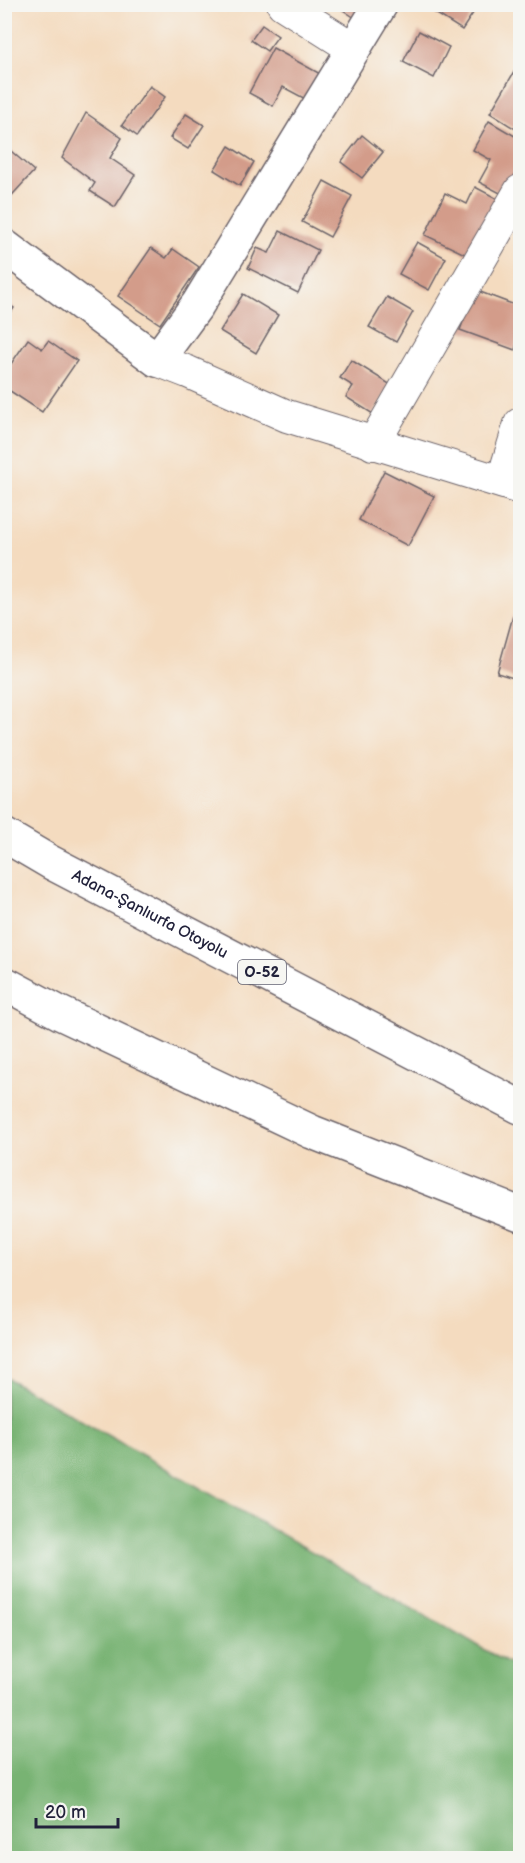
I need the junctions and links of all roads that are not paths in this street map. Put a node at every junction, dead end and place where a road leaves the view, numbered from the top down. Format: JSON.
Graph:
{"nodes":[{"id":1,"x":283,"y":4,"type":"edge"},
{"id":2,"x":381,"y":4,"type":"edge"},
{"id":3,"x":354,"y":49,"type":"junction"},
{"id":4,"x":520,"y":191,"type":"edge"},
{"id":5,"x":4,"y":246,"type":"edge"},
{"id":6,"x":157,"y":360,"type":"junction"},
{"id":7,"x":520,"y":424,"type":"edge"},
{"id":8,"x":373,"y":444,"type":"junction"},
{"id":9,"x":511,"y":485,"type":"edge"},
{"id":10,"x":4,"y":835,"type":"edge"},
{"id":11,"x":4,"y":983,"type":"edge"},
{"id":12,"x":520,"y":1107,"type":"edge"},
{"id":13,"x":520,"y":1214,"type":"edge"}],
"edges":[{"from":1,"to":3,"type":"street"},
{"from":2,"to":3,"type":"main road"},
{"from":3,"to":6,"type":"main road"},
{"from":4,"to":8,"type":"street"},
{"from":5,"to":6,"type":"main road"},
{"from":6,"to":8,"type":"street"},
{"from":7,"to":9,"type":"street"},
{"from":8,"to":9,"type":"street"},
{"from":10,"to":12,"type":"main road","name":"Adana-Şanlıurfa Otoyolu","number":"O-52"},
{"from":11,"to":13,"type":"main road"}]}
